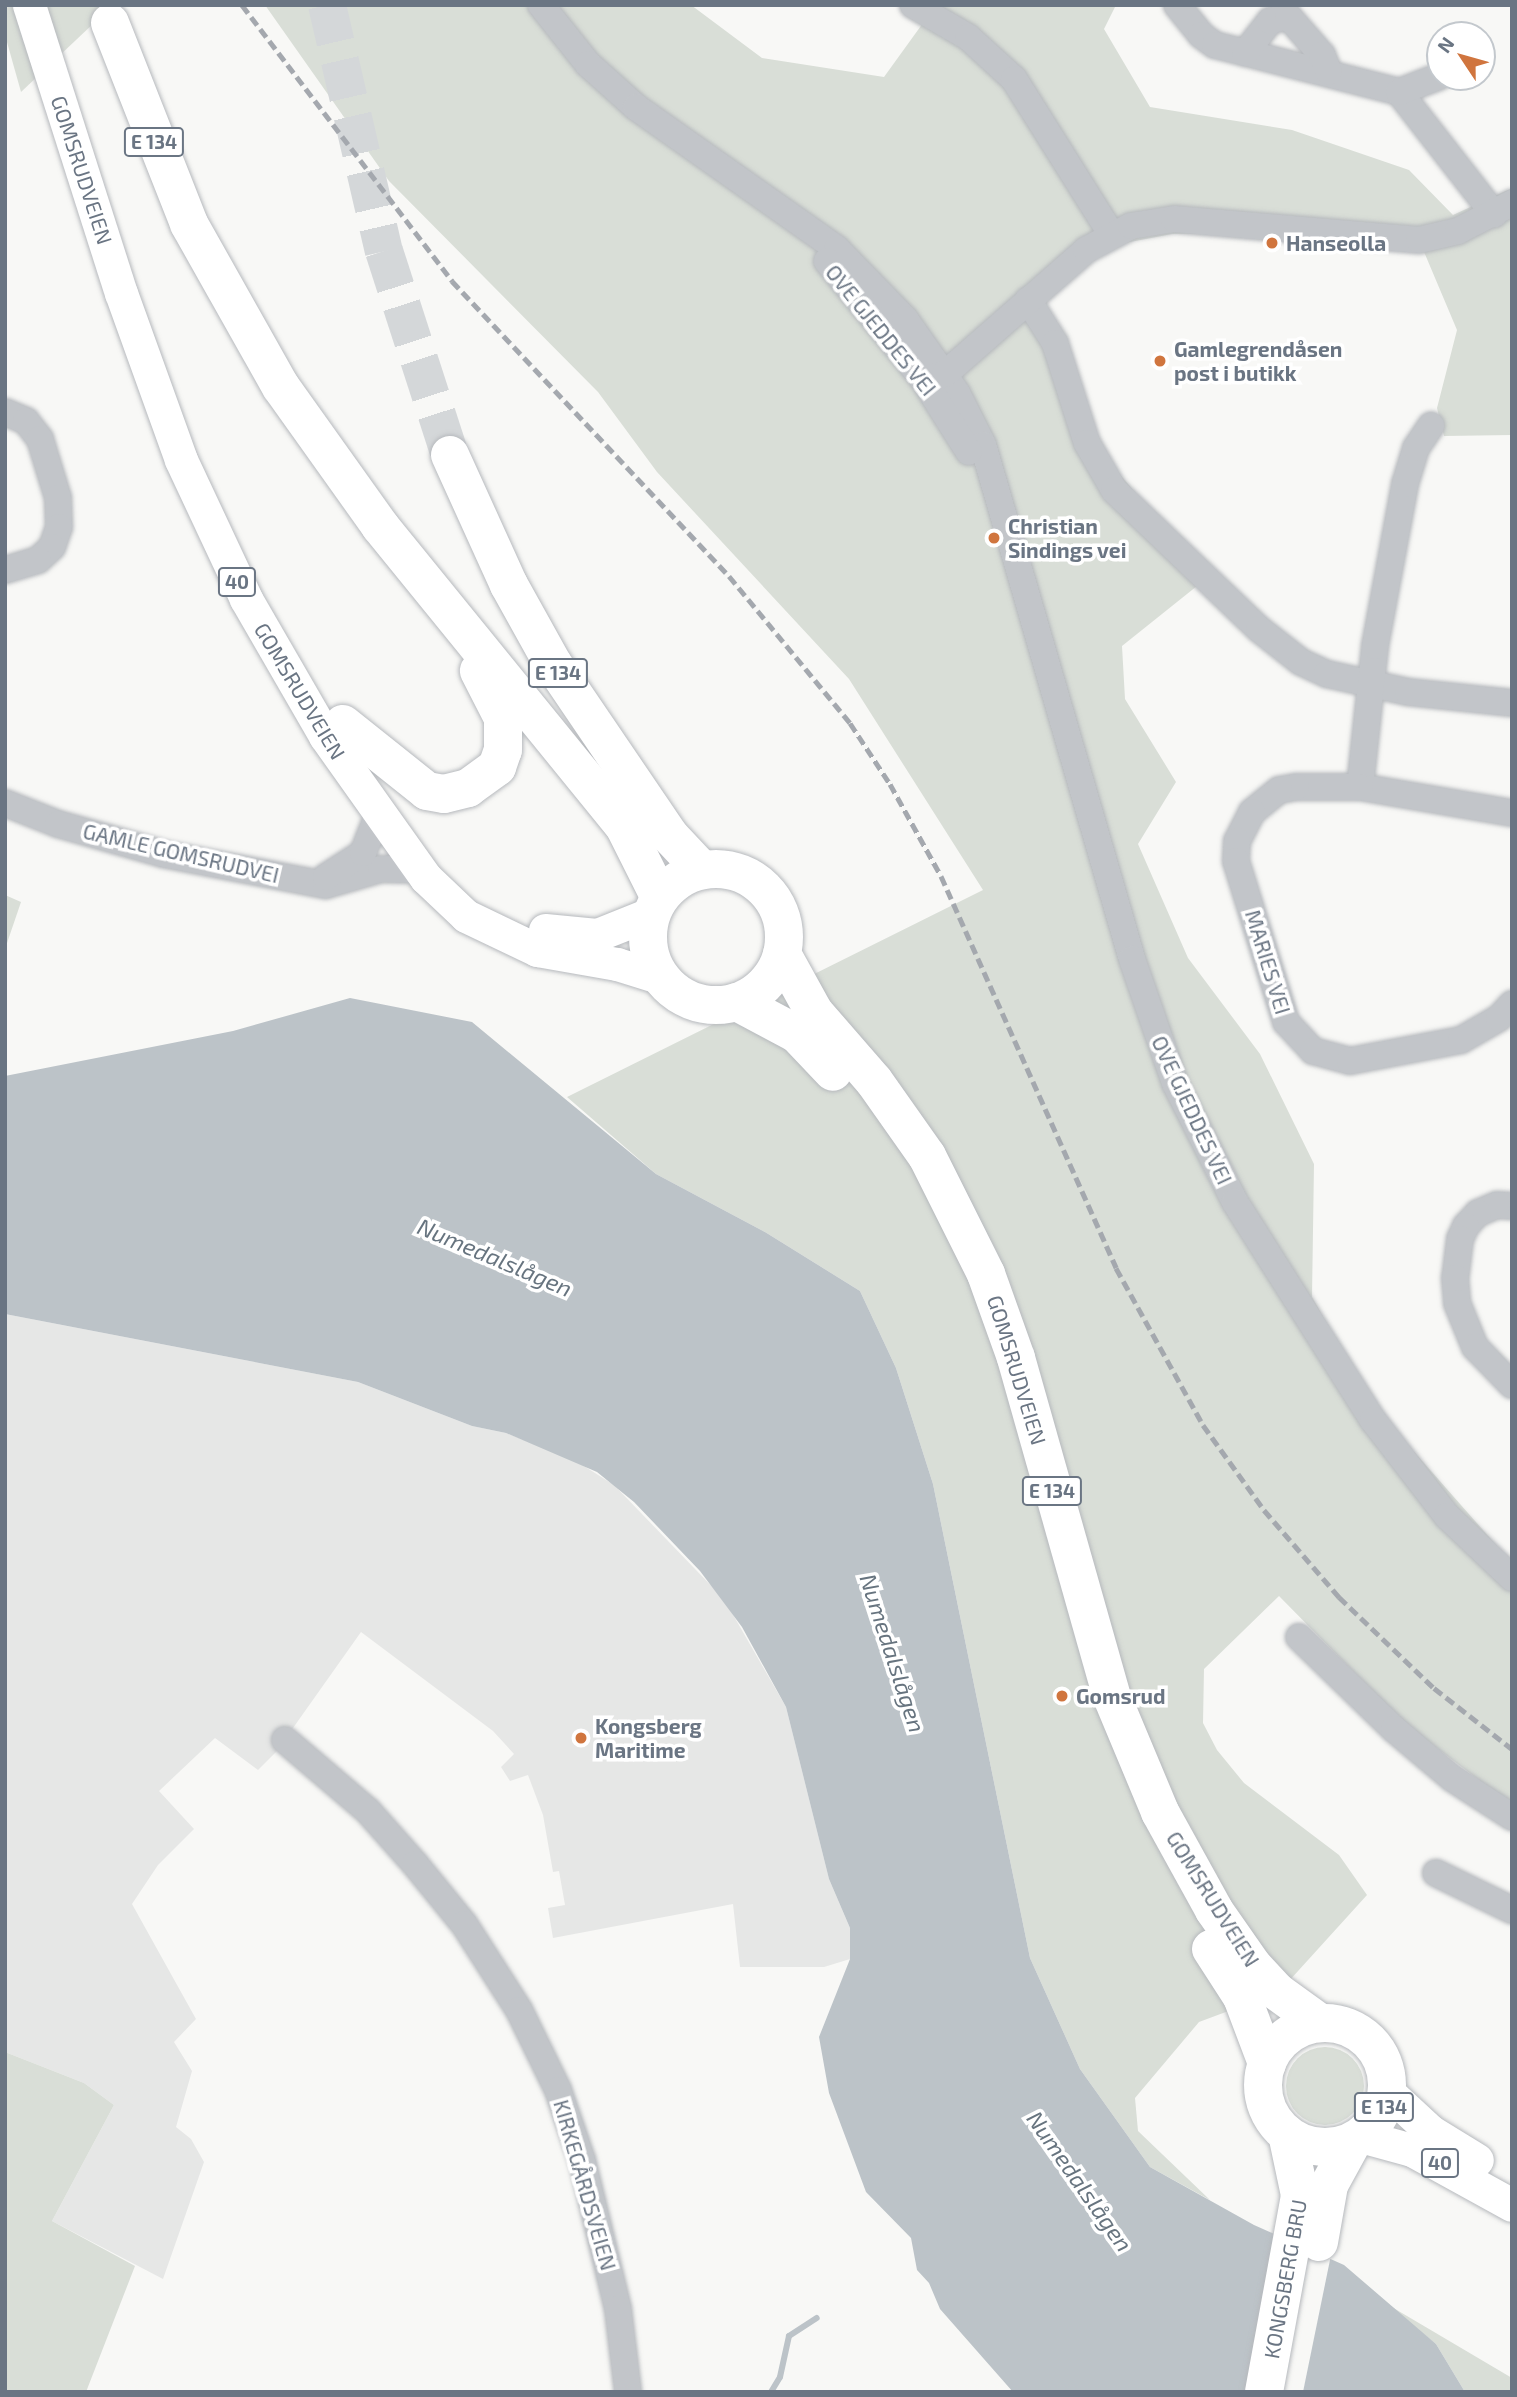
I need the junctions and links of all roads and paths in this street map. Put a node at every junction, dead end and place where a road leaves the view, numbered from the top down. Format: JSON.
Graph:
{"nodes":[{"id":1,"x":29,"y":5,"type":"edge"},
{"id":2,"x":52,"y":5,"type":"edge"},
{"id":3,"x":541,"y":5,"type":"edge"},
{"id":4,"x":913,"y":5,"type":"edge"},
{"id":5,"x":1177,"y":5,"type":"edge"},
{"id":6,"x":110,"y":23,"type":"dead end"},
{"id":7,"x":1245,"y":53,"type":"junction"},
{"id":8,"x":1329,"y":72,"type":"junction"},
{"id":9,"x":1426,"y":81,"type":"edge"},
{"id":10,"x":1399,"y":92,"type":"junction"},
{"id":11,"x":1503,"y":208,"type":"edge"},
{"id":12,"x":1112,"y":234,"type":"junction"},
{"id":13,"x":1028,"y":300,"type":"junction"},
{"id":14,"x":934,"y":370,"type":"junction"},
{"id":15,"x":5,"y":412,"type":"edge"},
{"id":16,"x":1431,"y":426,"type":"dead end"},
{"id":17,"x":450,"y":454,"type":"tunnel mouth"},
{"id":18,"x":5,"y":570,"type":"edge"},
{"id":19,"x":436,"y":596,"type":"junction"},
{"id":20,"x":1371,"y":686,"type":"junction"},
{"id":21,"x":1512,"y":703,"type":"edge"},
{"id":22,"x":343,"y":724,"type":"junction"},
{"id":23,"x":1360,"y":787,"type":"junction"},
{"id":24,"x":5,"y":803,"type":"edge"},
{"id":25,"x":1512,"y":813,"type":"edge"},
{"id":26,"x":378,"y":814,"type":"junction"},
{"id":27,"x":420,"y":870,"type":"junction"},
{"id":28,"x":702,"y":870,"type":"junction"},
{"id":29,"x":318,"y":882,"type":"junction"},
{"id":30,"x":656,"y":905,"type":"junction"},
{"id":31,"x":782,"y":954,"type":"junction"},
{"id":32,"x":662,"y":978,"type":"junction"},
{"id":33,"x":737,"y":1002,"type":"junction"},
{"id":34,"x":1512,"y":1003,"type":"edge"},
{"id":35,"x":1512,"y":1206,"type":"edge"},
{"id":36,"x":1512,"y":1385,"type":"edge"},
{"id":37,"x":1512,"y":1578,"type":"edge"},
{"id":38,"x":1298,"y":1637,"type":"dead end"},
{"id":39,"x":285,"y":1740,"type":"dead end"},
{"id":40,"x":1512,"y":1817,"type":"edge"},
{"id":41,"x":1436,"y":1873,"type":"dead end"},
{"id":42,"x":1512,"y":1910,"type":"edge"},
{"id":43,"x":1320,"y":2023,"type":"junction"},
{"id":44,"x":1267,"y":2063,"type":"junction"},
{"id":45,"x":1387,"y":2091,"type":"junction"},
{"id":46,"x":1292,"y":2149,"type":"junction"},
{"id":47,"x":1350,"y":2150,"type":"junction"},
{"id":48,"x":1512,"y":2181,"type":"edge"},
{"id":49,"x":1512,"y":2205,"type":"edge"},
{"id":50,"x":628,"y":2392,"type":"edge"},
{"id":51,"x":1264,"y":2392,"type":"edge"},
{"id":52,"x":1289,"y":2392,"type":"edge"}],
"edges":[{"from":1,"to":26,"type":"main road","name":"GOMSRUDVEIEN","number":"40"},
{"from":2,"to":22,"type":"main road","name":"GOMSRUDVEIEN","number":"40"},
{"from":3,"to":14,"type":"street","name":"OVE GJEDDES VEI"},
{"from":4,"to":12,"type":"street"},
{"from":5,"to":7,"type":"street"},
{"from":6,"to":19,"type":"highway","number":"E 134"},
{"from":7,"to":8,"type":"street"},
{"from":7,"to":8,"type":"street"},
{"from":8,"to":10,"type":"street"},
{"from":9,"to":10,"type":"street"},
{"from":10,"to":11,"type":"street"},
{"from":11,"to":12,"type":"street"},
{"from":12,"to":13,"type":"street"},
{"from":13,"to":14,"type":"street"},
{"from":13,"to":20,"type":"street"},
{"from":14,"to":37,"type":"street","name":"OVE GJEDDES VEI"},
{"from":15,"to":18,"type":"street"},
{"from":16,"to":20,"type":"street"},
{"from":17,"to":28,"type":"highway","number":"E 134"},
{"from":19,"to":22,"type":"highway","number":"E 134"},
{"from":19,"to":30,"type":"highway","number":"E 134"},
{"from":20,"to":21,"type":"street"},
{"from":20,"to":23,"type":"street"},
{"from":22,"to":30,"type":"main road","name":"GOMSRUDVEIEN","number":"40"},
{"from":23,"to":25,"type":"street","name":"MARIES VEI"},
{"from":23,"to":34,"type":"street","name":"MARIES VEI"},
{"from":24,"to":29,"type":"street","name":"GAMLE GOMSRUDVEI"},
{"from":26,"to":27,"type":"main road","name":"GOMSRUDVEIEN","number":"40"},
{"from":26,"to":29,"type":"street"},
{"from":27,"to":29,"type":"street","name":"GAMLE GOMSRUDVEI"},
{"from":27,"to":32,"type":"main road","name":"GOMSRUDVEIEN","number":"40"},
{"from":28,"to":30,"type":"highway"},
{"from":28,"to":31,"type":"highway","number":"E 134"},
{"from":30,"to":32,"type":"highway","number":"E 134"},
{"from":31,"to":33,"type":"highway"},
{"from":31,"to":43,"type":"highway","name":"GOMSRUDVEIEN","number":"E 134"},
{"from":32,"to":33,"type":"highway","number":"E 134"},
{"from":33,"to":44,"type":"highway","name":"GOMSRUDVEIEN","number":"E 134"},
{"from":35,"to":36,"type":"street"},
{"from":38,"to":40,"type":"street"},
{"from":39,"to":50,"type":"street","name":"KIRKEGÅRDSVEIEN"},
{"from":41,"to":42,"type":"street"},
{"from":43,"to":44,"type":"highway"},
{"from":43,"to":45,"type":"highway","number":"E 134"},
{"from":44,"to":46,"type":"highway","number":"E 134"},
{"from":45,"to":47,"type":"highway","number":"E 134"},
{"from":45,"to":48,"type":"main road","number":"40"},
{"from":46,"to":47,"type":"highway","number":"E 134"},
{"from":46,"to":51,"type":"highway","name":"KONGSBERG BRU"},
{"from":47,"to":49,"type":"main road","number":"40"},
{"from":47,"to":52,"type":"highway","name":"KONGSBERG BRU","number":"E 134"}]}
